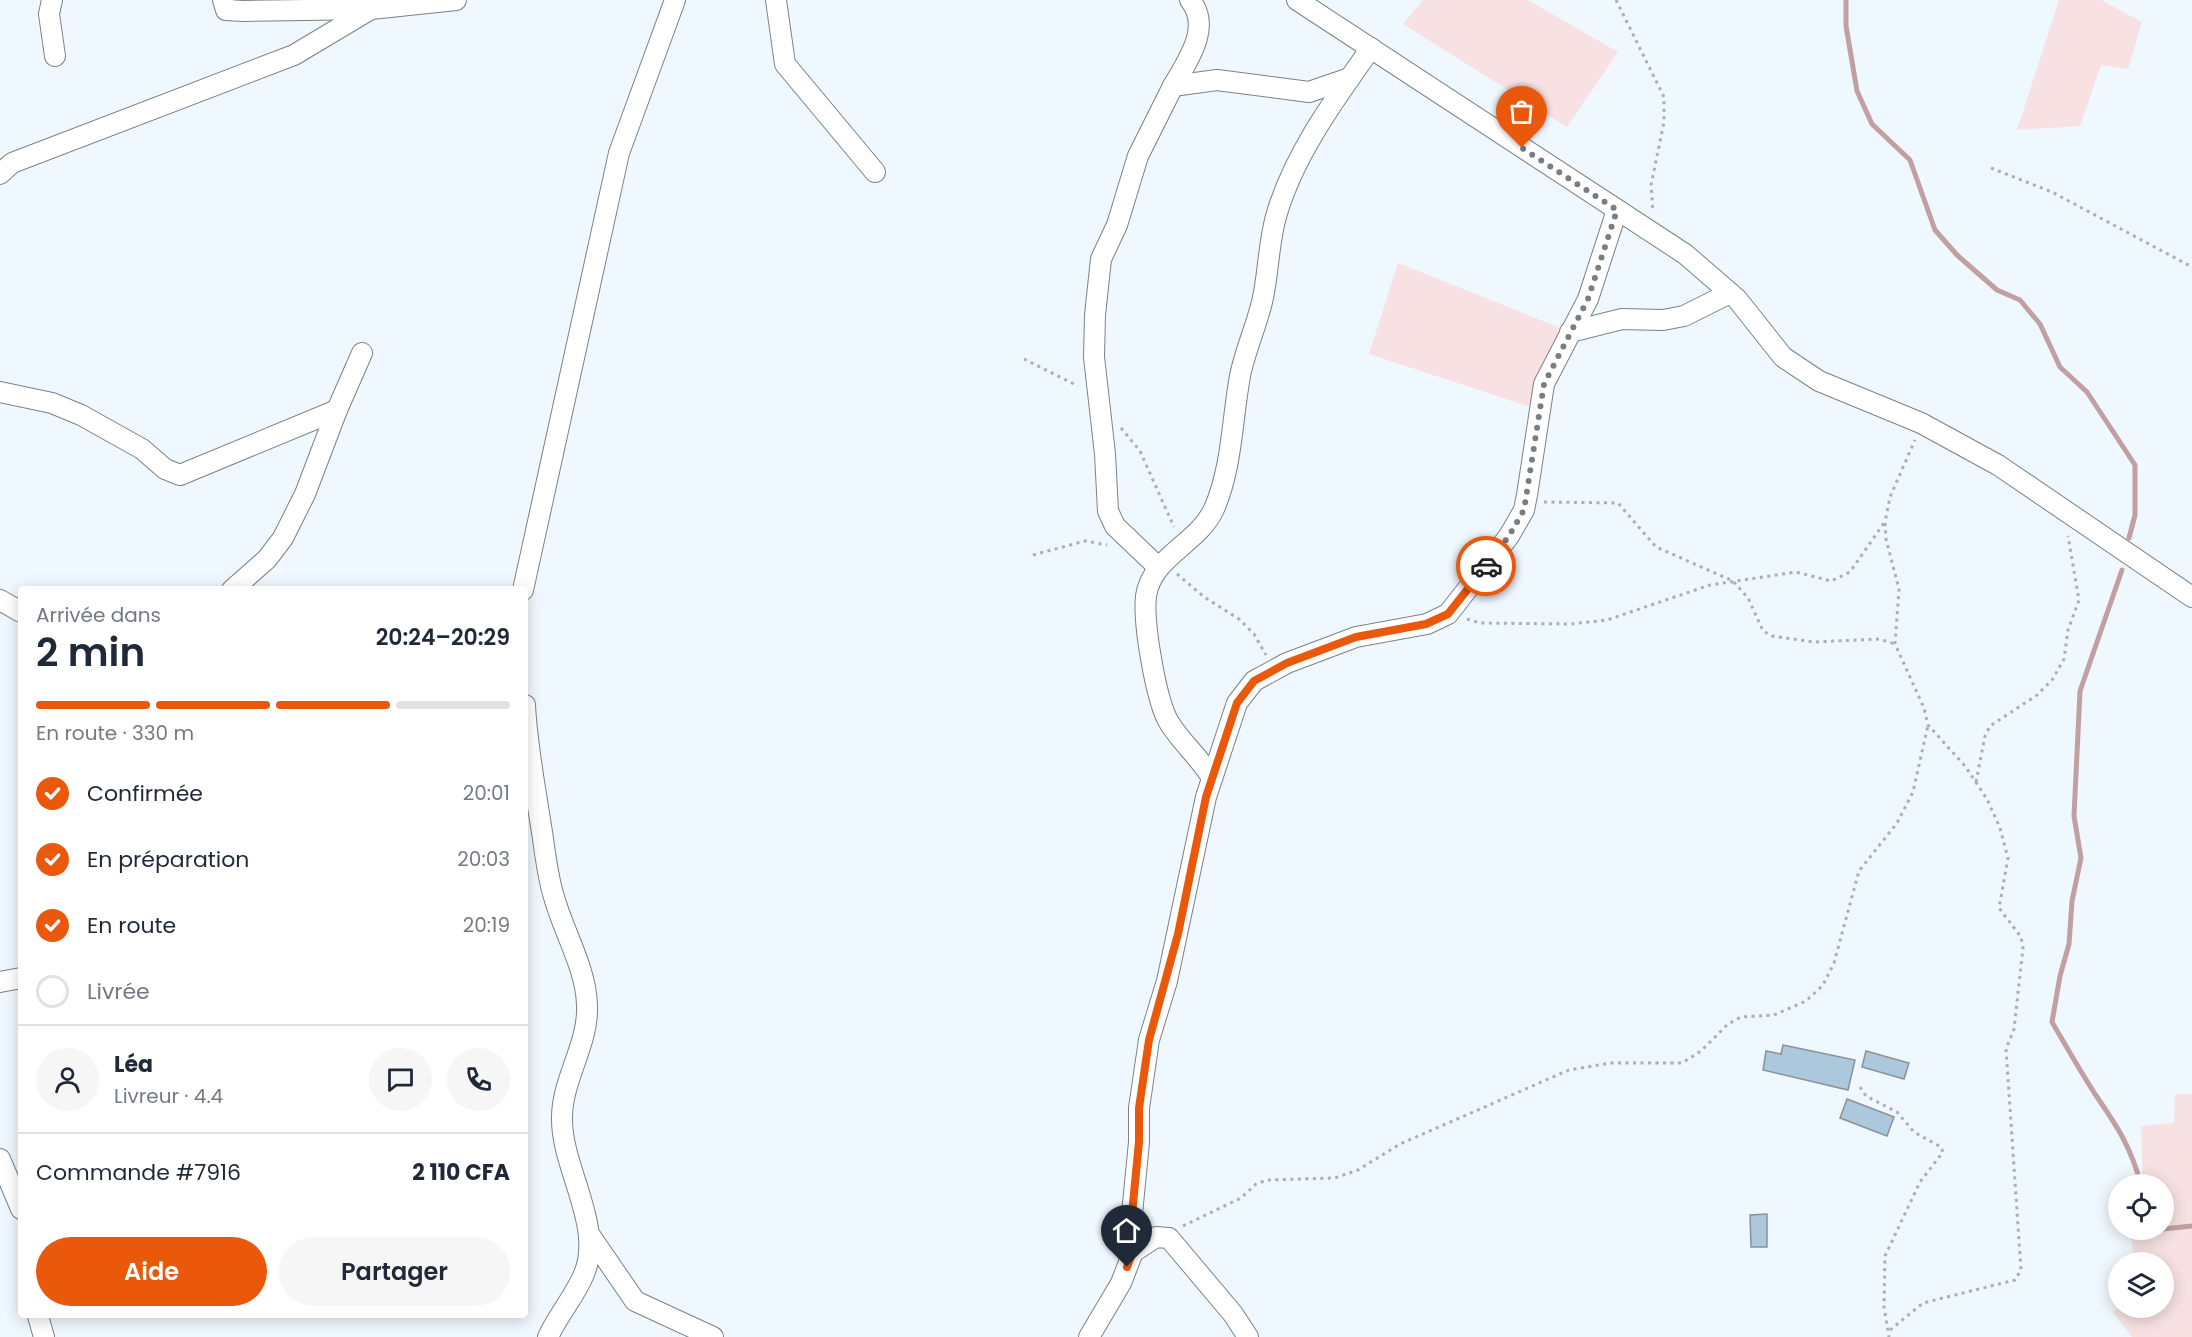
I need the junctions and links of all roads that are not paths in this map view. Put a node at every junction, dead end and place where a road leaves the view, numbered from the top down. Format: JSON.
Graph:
{"nodes":[{"id":1,"x":52,"y":0,"type":"edge"},
{"id":2,"x":223,"y":0,"type":"edge"},
{"id":3,"x":456,"y":0,"type":"edge"},
{"id":4,"x":675,"y":0,"type":"edge"},
{"id":5,"x":776,"y":0,"type":"edge"},
{"id":6,"x":1190,"y":0,"type":"edge"},
{"id":7,"x":1297,"y":0,"type":"edge"},
{"id":8,"x":371,"y":9,"type":"junction"},
{"id":9,"x":1371,"y":48,"type":"junction"},
{"id":10,"x":55,"y":56,"type":"dead end"},
{"id":11,"x":1350,"y":78,"type":"junction"},
{"id":12,"x":1173,"y":86,"type":"junction"},
{"id":13,"x":875,"y":172,"type":"dead end"},
{"id":14,"x":0,"y":174,"type":"edge"},
{"id":15,"x":1617,"y":210,"type":"junction"},
{"id":16,"x":1730,"y":293,"type":"junction"},
{"id":17,"x":1570,"y":332,"type":"junction"},
{"id":18,"x":362,"y":353,"type":"dead end"},
{"id":19,"x":0,"y":392,"type":"edge"},
{"id":20,"x":337,"y":410,"type":"junction"},
{"id":21,"x":1158,"y":567,"type":"junction"},
{"id":22,"x":237,"y":586,"type":"edge"},
{"id":23,"x":524,"y":586,"type":"edge"},
{"id":24,"x":2192,"y":597,"type":"edge"},
{"id":25,"x":0,"y":600,"type":"edge"},
{"id":26,"x":18,"y":610,"type":"edge"},
{"id":27,"x":528,"y":739,"type":"edge"},
{"id":28,"x":1212,"y":778,"type":"junction"},
{"id":29,"x":18,"y":979,"type":"edge"},
{"id":30,"x":0,"y":982,"type":"edge"},
{"id":31,"x":0,"y":1159,"type":"edge"},
{"id":32,"x":13,"y":1202,"type":"edge"},
{"id":33,"x":589,"y":1234,"type":"junction"},
{"id":34,"x":1133,"y":1251,"type":"junction"},
{"id":35,"x":39,"y":1318,"type":"edge"},
{"id":36,"x":44,"y":1337,"type":"edge"},
{"id":37,"x":548,"y":1337,"type":"edge"},
{"id":38,"x":713,"y":1337,"type":"edge"},
{"id":39,"x":1089,"y":1337,"type":"edge"},
{"id":40,"x":1248,"y":1337,"type":"edge"}],
"edges":[{"from":1,"to":10,"type":"street"},
{"from":2,"to":8,"type":"street"},
{"from":3,"to":8,"type":"street"},
{"from":4,"to":23,"type":"street"},
{"from":5,"to":13,"type":"street"},
{"from":6,"to":12,"type":"street"},
{"from":7,"to":9,"type":"street"},
{"from":8,"to":14,"type":"street"},
{"from":9,"to":11,"type":"street"},
{"from":9,"to":15,"type":"street"},
{"from":11,"to":12,"type":"street"},
{"from":11,"to":21,"type":"street"},
{"from":12,"to":21,"type":"street"},
{"from":15,"to":16,"type":"street"},
{"from":15,"to":17,"type":"street"},
{"from":16,"to":17,"type":"street"},
{"from":16,"to":24,"type":"street"},
{"from":17,"to":28,"type":"street"},
{"from":18,"to":20,"type":"street"},
{"from":19,"to":20,"type":"street"},
{"from":20,"to":22,"type":"street"},
{"from":21,"to":28,"type":"street"},
{"from":25,"to":26,"type":"street"},
{"from":27,"to":33,"type":"street"},
{"from":28,"to":34,"type":"street"},
{"from":29,"to":30,"type":"street"},
{"from":31,"to":32,"type":"street"},
{"from":33,"to":37,"type":"street"},
{"from":33,"to":38,"type":"street"},
{"from":34,"to":39,"type":"street"},
{"from":34,"to":40,"type":"street"},
{"from":35,"to":36,"type":"street"}]}
